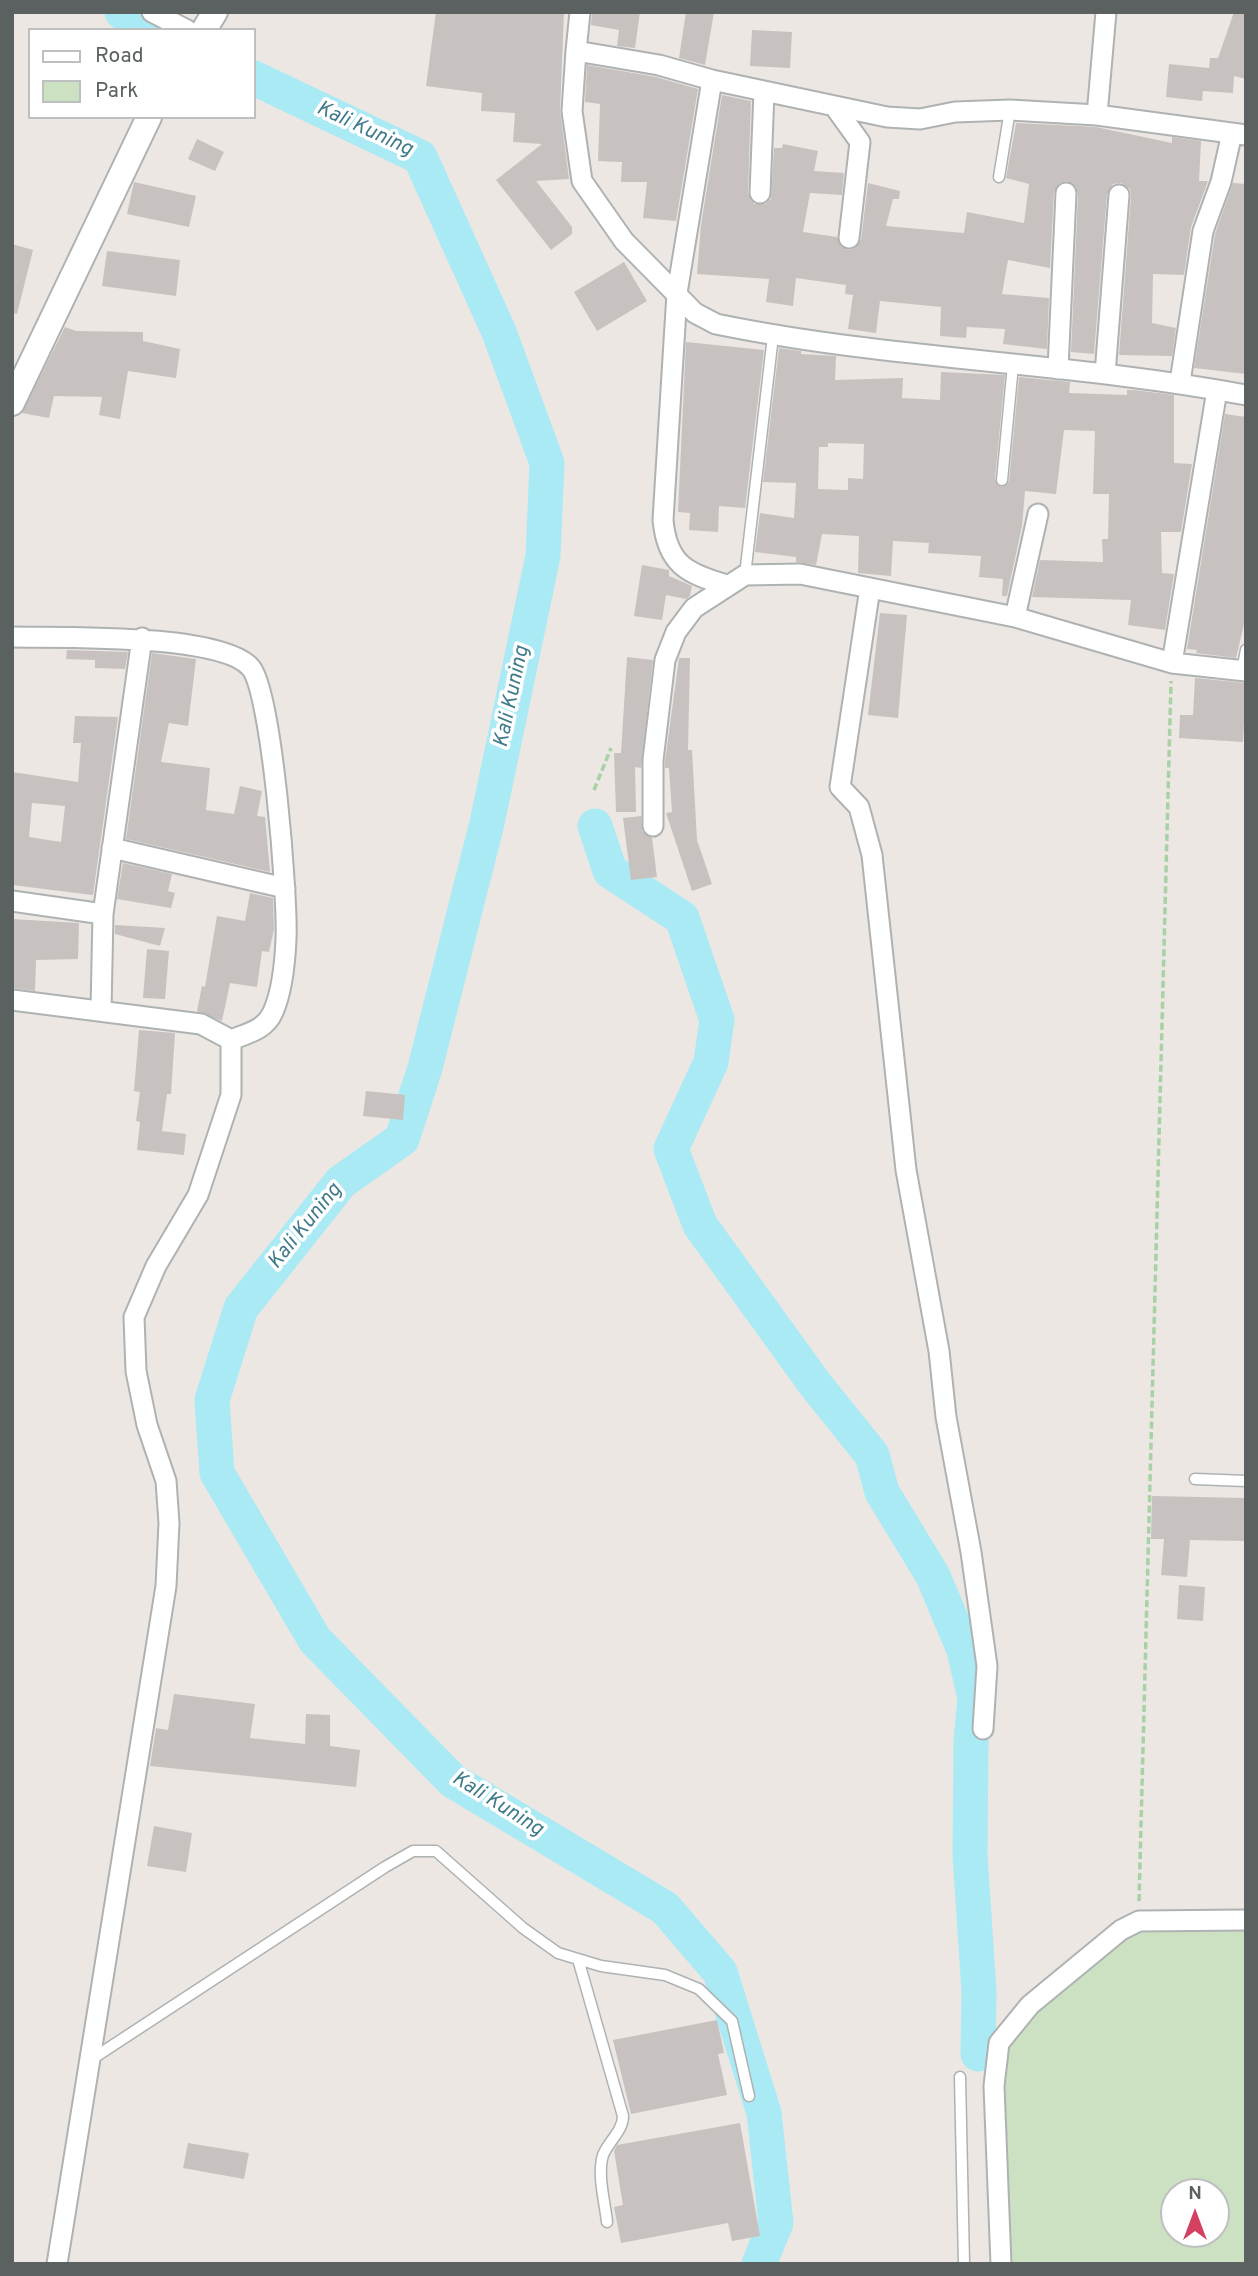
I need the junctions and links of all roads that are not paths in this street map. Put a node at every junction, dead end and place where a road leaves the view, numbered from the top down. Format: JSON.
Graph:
{"nodes":[{"id":1,"x":152,"y":12,"type":"edge"},
{"id":2,"x":215,"y":12,"type":"edge"},
{"id":3,"x":580,"y":12,"type":"edge"},
{"id":4,"x":1106,"y":12,"type":"edge"},
{"id":5,"x":183,"y":28,"type":"edge"},
{"id":6,"x":205,"y":28,"type":"edge"},
{"id":7,"x":576,"y":51,"type":"junction"},
{"id":8,"x":712,"y":80,"type":"junction"},
{"id":9,"x":764,"y":92,"type":"junction"},
{"id":10,"x":834,"y":106,"type":"junction"},
{"id":11,"x":1010,"y":110,"type":"junction"},
{"id":12,"x":1097,"y":115,"type":"junction"},
{"id":13,"x":148,"y":119,"type":"edge"},
{"id":14,"x":1239,"y":134,"type":"edge"},
{"id":15,"x":999,"y":177,"type":"dead end"},
{"id":16,"x":760,"y":193,"type":"dead end"},
{"id":17,"x":1066,"y":193,"type":"dead end"},
{"id":18,"x":1119,"y":195,"type":"dead end"},
{"id":19,"x":849,"y":239,"type":"dead end"},
{"id":20,"x":677,"y":293,"type":"junction"},
{"id":21,"x":773,"y":336,"type":"junction"},
{"id":22,"x":1013,"y":365,"type":"junction"},
{"id":23,"x":1058,"y":369,"type":"junction"},
{"id":24,"x":1105,"y":374,"type":"junction"},
{"id":25,"x":1180,"y":382,"type":"junction"},
{"id":26,"x":1217,"y":390,"type":"junction"},
{"id":27,"x":1246,"y":395,"type":"edge"},
{"id":28,"x":12,"y":403,"type":"edge"},
{"id":29,"x":1002,"y":480,"type":"dead end"},
{"id":30,"x":1038,"y":514,"type":"dead end"},
{"id":31,"x":745,"y":575,"type":"junction"},
{"id":32,"x":727,"y":585,"type":"junction"},
{"id":33,"x":870,"y":588,"type":"junction"},
{"id":34,"x":1015,"y":617,"type":"junction"},
{"id":35,"x":12,"y":638,"type":"edge"},
{"id":36,"x":142,"y":638,"type":"junction"},
{"id":37,"x":1246,"y":650,"type":"edge"},
{"id":38,"x":1172,"y":663,"type":"junction"},
{"id":39,"x":1244,"y":671,"type":"edge"},
{"id":40,"x":653,"y":826,"type":"dead end"},
{"id":41,"x":111,"y":848,"type":"junction"},
{"id":42,"x":285,"y":888,"type":"junction"},
{"id":43,"x":12,"y":901,"type":"edge"},
{"id":44,"x":103,"y":914,"type":"junction"},
{"id":45,"x":12,"y":1000,"type":"edge"},
{"id":46,"x":101,"y":1010,"type":"junction"},
{"id":47,"x":231,"y":1040,"type":"junction"},
{"id":48,"x":1195,"y":1479,"type":"dead end"},
{"id":49,"x":1246,"y":1481,"type":"edge"},
{"id":50,"x":983,"y":1729,"type":"dead end"},
{"id":51,"x":1246,"y":1920,"type":"edge"},
{"id":52,"x":578,"y":1959,"type":"junction"},
{"id":53,"x":91,"y":2059,"type":"junction"},
{"id":54,"x":960,"y":2077,"type":"dead end"},
{"id":55,"x":749,"y":2096,"type":"dead end"},
{"id":56,"x":607,"y":2222,"type":"dead end"},
{"id":57,"x":57,"y":2264,"type":"edge"},
{"id":58,"x":964,"y":2264,"type":"edge"},
{"id":59,"x":1001,"y":2264,"type":"edge"}],
"edges":[{"from":1,"to":5,"type":"street"},
{"from":2,"to":6,"type":"street"},
{"from":3,"to":7,"type":"street"},
{"from":4,"to":12,"type":"street"},
{"from":7,"to":8,"type":"street"},
{"from":7,"to":20,"type":"street"},
{"from":8,"to":9,"type":"street"},
{"from":8,"to":20,"type":"street"},
{"from":9,"to":10,"type":"street"},
{"from":9,"to":16,"type":"street"},
{"from":10,"to":11,"type":"street"},
{"from":10,"to":19,"type":"street"},
{"from":11,"to":12,"type":"street"},
{"from":11,"to":15,"type":"lane"},
{"from":12,"to":14,"type":"street"},
{"from":13,"to":28,"type":"street"},
{"from":14,"to":25,"type":"street"},
{"from":17,"to":23,"type":"street"},
{"from":18,"to":24,"type":"street"},
{"from":20,"to":21,"type":"street"},
{"from":20,"to":32,"type":"street"},
{"from":21,"to":22,"type":"street"},
{"from":21,"to":31,"type":"lane"},
{"from":22,"to":23,"type":"street"},
{"from":22,"to":29,"type":"lane"},
{"from":23,"to":24,"type":"street"},
{"from":24,"to":25,"type":"street"},
{"from":25,"to":26,"type":"street"},
{"from":26,"to":27,"type":"street"},
{"from":26,"to":38,"type":"street"},
{"from":30,"to":34,"type":"street"},
{"from":31,"to":32,"type":"street"},
{"from":31,"to":33,"type":"street"},
{"from":32,"to":40,"type":"street"},
{"from":33,"to":34,"type":"street"},
{"from":33,"to":50,"type":"street"},
{"from":34,"to":38,"type":"street"},
{"from":35,"to":36,"type":"street"},
{"from":36,"to":41,"type":"street"},
{"from":36,"to":42,"type":"street"},
{"from":37,"to":39,"type":"lane"},
{"from":38,"to":39,"type":"street"},
{"from":41,"to":42,"type":"street"},
{"from":41,"to":44,"type":"street"},
{"from":42,"to":47,"type":"street"},
{"from":43,"to":44,"type":"street"},
{"from":44,"to":46,"type":"street"},
{"from":45,"to":46,"type":"street"},
{"from":46,"to":47,"type":"street"},
{"from":47,"to":53,"type":"street"},
{"from":48,"to":49,"type":"lane"},
{"from":51,"to":59,"type":"street"},
{"from":52,"to":53,"type":"lane"},
{"from":52,"to":55,"type":"lane"},
{"from":52,"to":56,"type":"lane"},
{"from":53,"to":57,"type":"street"},
{"from":54,"to":58,"type":"lane"}]}
